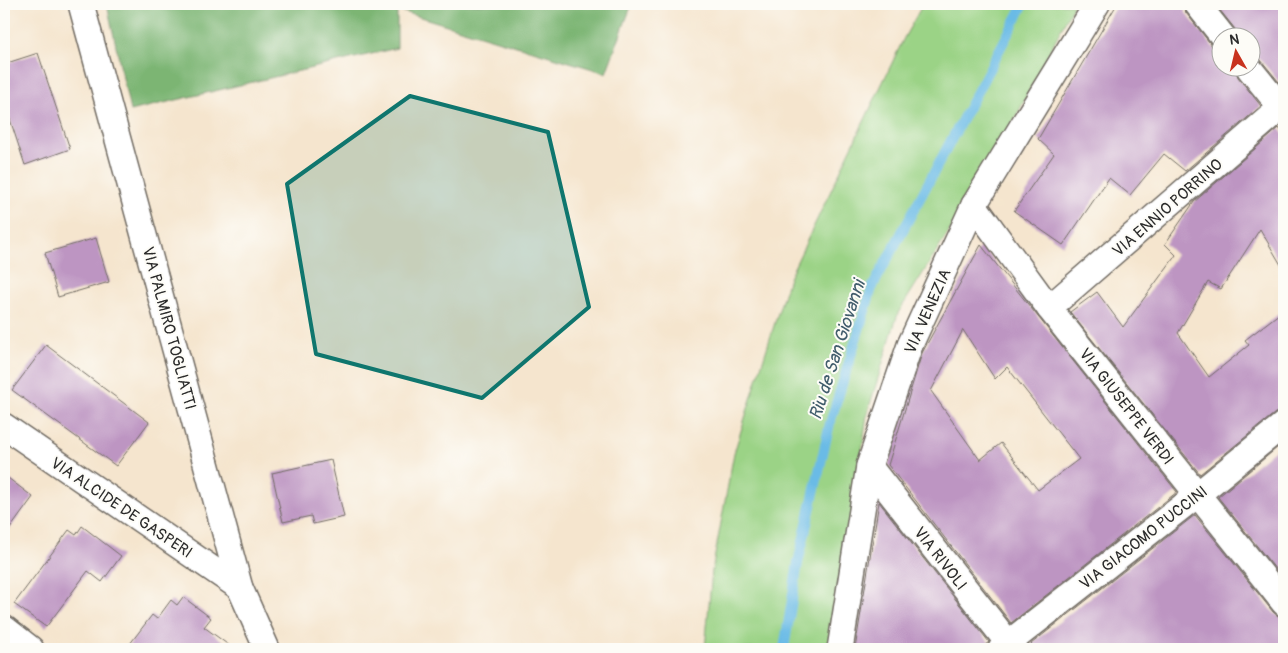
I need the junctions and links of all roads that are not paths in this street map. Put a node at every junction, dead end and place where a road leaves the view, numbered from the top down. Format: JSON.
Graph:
{"nodes":[{"id":1,"x":81,"y":4,"type":"edge"},
{"id":2,"x":1097,"y":4,"type":"edge"},
{"id":3,"x":1197,"y":4,"type":"edge"},
{"id":4,"x":1216,"y":28,"type":"edge"},
{"id":5,"x":1258,"y":78,"type":"edge"},
{"id":6,"x":1283,"y":108,"type":"edge"},
{"id":7,"x":974,"y":205,"type":"junction"},
{"id":8,"x":1049,"y":308,"type":"junction"},
{"id":9,"x":1284,"y":424,"type":"edge"},
{"id":10,"x":4,"y":426,"type":"edge"},
{"id":11,"x":869,"y":466,"type":"junction"},
{"id":12,"x":1197,"y":495,"type":"junction"},
{"id":13,"x":240,"y":588,"type":"junction"},
{"id":14,"x":1284,"y":603,"type":"edge"},
{"id":15,"x":4,"y":628,"type":"edge"},
{"id":16,"x":1008,"y":648,"type":"edge"},
{"id":17,"x":32,"y":649,"type":"edge"},
{"id":18,"x":267,"y":649,"type":"edge"},
{"id":19,"x":840,"y":649,"type":"edge"}],
"edges":[{"from":1,"to":13,"type":"street","name":"VIA PALMIRO TOGLIATTI"},
{"from":2,"to":7,"type":"street","name":"VIA VENEZIA"},
{"from":3,"to":4,"type":"street"},
{"from":5,"to":6,"type":"street"},
{"from":6,"to":8,"type":"street","name":"VIA ENNIO PORRINO"},
{"from":7,"to":8,"type":"street","name":"VIA GIUSEPPE VERDI"},
{"from":7,"to":11,"type":"street","name":"VIA VENEZIA"},
{"from":8,"to":12,"type":"street","name":"VIA GIUSEPPE VERDI"},
{"from":9,"to":12,"type":"street","name":"VIA GIACOMO PUCCINI"},
{"from":10,"to":13,"type":"street","name":"VIA ALCIDE DE GASPERI"},
{"from":11,"to":16,"type":"street","name":"VIA RIVOLI"},
{"from":11,"to":19,"type":"street","name":"VIA VENEZIA"},
{"from":12,"to":14,"type":"street","name":"VIA GIUSEPPE VERDI"},
{"from":12,"to":16,"type":"street","name":"VIA GIACOMO PUCCINI"},
{"from":13,"to":18,"type":"street","name":"VIA PALMIRO TOGLIATTI"},
{"from":15,"to":17,"type":"street"}]}
